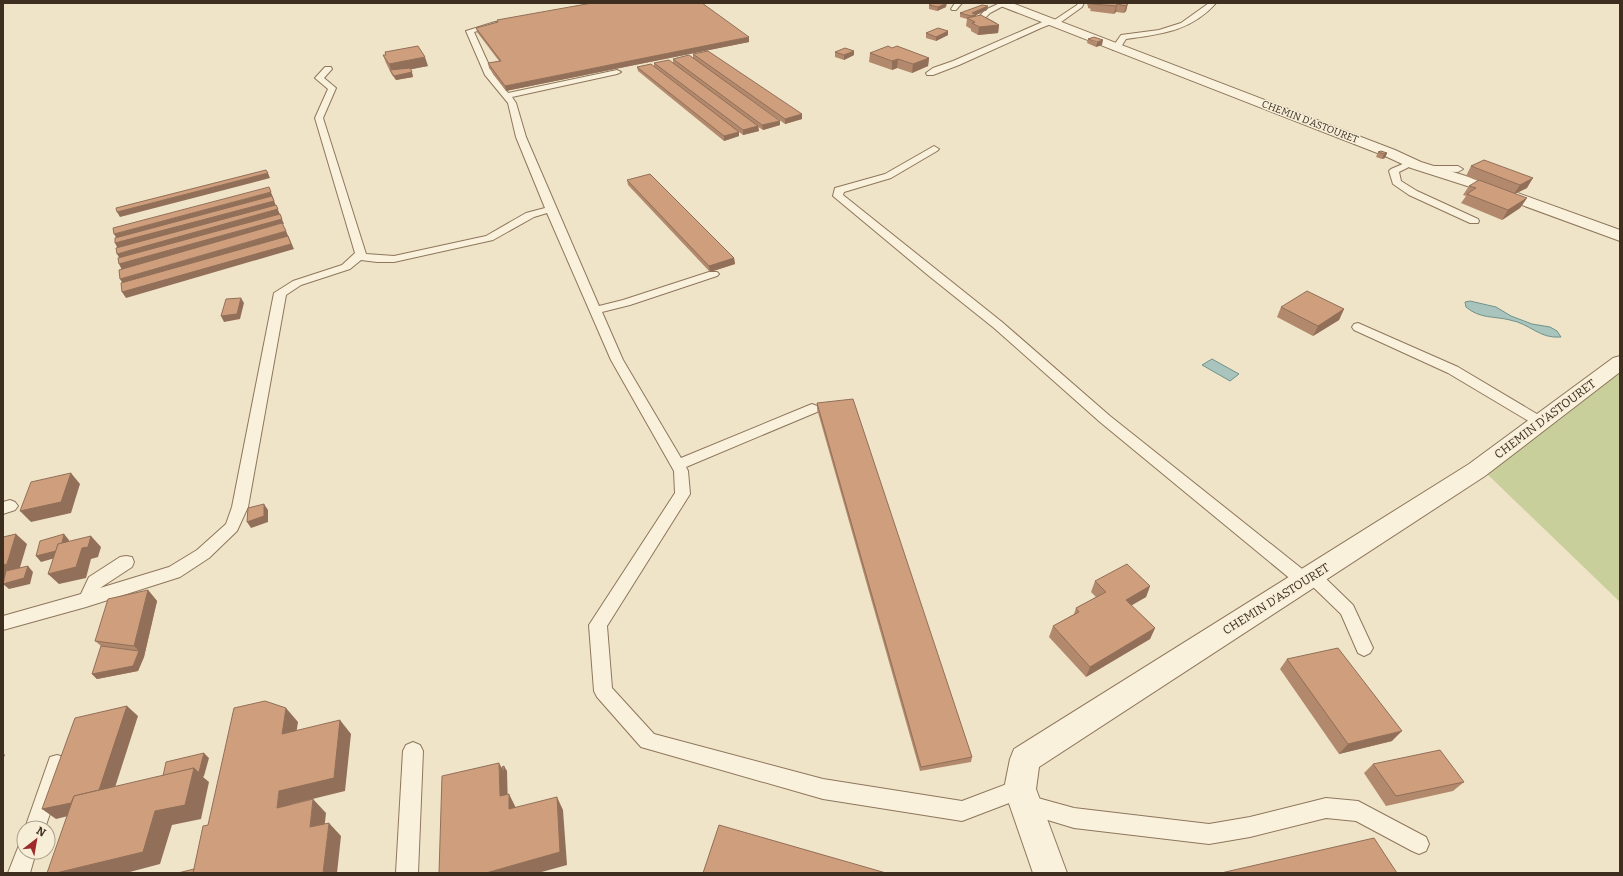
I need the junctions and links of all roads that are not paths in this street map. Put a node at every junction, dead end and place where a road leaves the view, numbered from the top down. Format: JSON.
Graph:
{"nodes":[{"id":1,"x":959,"y":3,"type":"edge"},
{"id":2,"x":1003,"y":3,"type":"edge"},
{"id":3,"x":1081,"y":3,"type":"edge"},
{"id":4,"x":1213,"y":3,"type":"edge"},
{"id":5,"x":954,"y":9,"type":"dead end"},
{"id":6,"x":511,"y":21,"type":"edge"},
{"id":7,"x":1052,"y":22,"type":"junction"},
{"id":8,"x":993,"y":26,"type":"edge"},
{"id":9,"x":1116,"y":48,"type":"junction"},
{"id":10,"x":328,"y":69,"type":"dead end"},
{"id":11,"x":617,"y":72,"type":"dead end"},
{"id":12,"x":930,"y":73,"type":"dead end"},
{"id":13,"x":506,"y":96,"type":"junction"},
{"id":14,"x":934,"y":148,"type":"dead end"},
{"id":15,"x":1412,"y":163,"type":"junction"},
{"id":16,"x":1429,"y":169,"type":"junction"},
{"id":17,"x":1458,"y":169,"type":"dead end"},
{"id":18,"x":550,"y":209,"type":"junction"},
{"id":19,"x":1474,"y":221,"type":"dead end"},
{"id":20,"x":1620,"y":236,"type":"edge"},
{"id":21,"x":358,"y":256,"type":"junction"},
{"id":22,"x":713,"y":274,"type":"dead end"},
{"id":23,"x":595,"y":310,"type":"junction"},
{"id":24,"x":1358,"y":327,"type":"dead end"},
{"id":25,"x":1620,"y":362,"type":"edge"},
{"id":26,"x":812,"y":409,"type":"dead end"},
{"id":27,"x":1542,"y":423,"type":"junction"},
{"id":28,"x":677,"y":465,"type":"junction"},
{"id":29,"x":126,"y":562,"type":"dead end"},
{"id":30,"x":1308,"y":578,"type":"junction"},
{"id":31,"x":86,"y":600,"type":"junction"},
{"id":32,"x":3,"y":623,"type":"edge"},
{"id":33,"x":1364,"y":648,"type":"dead end"},
{"id":34,"x":413,"y":751,"type":"dead end"},
{"id":35,"x":57,"y":764,"type":"edge"},
{"id":36,"x":1022,"y":796,"type":"junction"},
{"id":37,"x":38,"y":820,"type":"edge"},
{"id":38,"x":1420,"y":844,"type":"dead end"},
{"id":39,"x":23,"y":860,"type":"edge"},
{"id":40,"x":19,"y":873,"type":"edge"},
{"id":41,"x":407,"y":873,"type":"edge"},
{"id":42,"x":1050,"y":873,"type":"edge"}],
"edges":[{"from":1,"to":5,"type":"lane"},
{"from":2,"to":7,"type":"street","name":"CHEMIN D'ASTOURET"},
{"from":2,"to":8,"type":"lane"},
{"from":3,"to":7,"type":"lane"},
{"from":4,"to":9,"type":"lane"},
{"from":6,"to":13,"type":"lane"},
{"from":7,"to":9,"type":"street","name":"CHEMIN D'ASTOURET"},
{"from":7,"to":12,"type":"lane"},
{"from":9,"to":15,"type":"street","name":"CHEMIN D'ASTOURET"},
{"from":10,"to":21,"type":"lane"},
{"from":11,"to":13,"type":"lane"},
{"from":13,"to":18,"type":"lane"},
{"from":14,"to":30,"type":"lane"},
{"from":15,"to":16,"type":"street","name":"CHEMIN D'ASTOURET"},
{"from":15,"to":19,"type":"lane"},
{"from":16,"to":17,"type":"lane"},
{"from":16,"to":20,"type":"street","name":"CHEMIN D'ASTOURET"},
{"from":18,"to":21,"type":"lane"},
{"from":18,"to":23,"type":"lane"},
{"from":21,"to":31,"type":"lane"},
{"from":22,"to":23,"type":"lane"},
{"from":23,"to":28,"type":"lane"},
{"from":24,"to":27,"type":"lane"},
{"from":25,"to":27,"type":"street","name":"CHEMIN D'ASTOURET"},
{"from":26,"to":28,"type":"lane"},
{"from":27,"to":30,"type":"street","name":"CHEMIN D'ASTOURET"},
{"from":28,"to":36,"type":"lane"},
{"from":29,"to":31,"type":"lane"},
{"from":30,"to":33,"type":"lane"},
{"from":30,"to":36,"type":"street","name":"CHEMIN D'ASTOURET"},
{"from":31,"to":32,"type":"lane"},
{"from":34,"to":41,"type":"lane"},
{"from":35,"to":37,"type":"lane"},
{"from":36,"to":38,"type":"lane"},
{"from":36,"to":42,"type":"street","name":"CHEMIN D'ASTOURET"},
{"from":39,"to":40,"type":"lane"}]}
